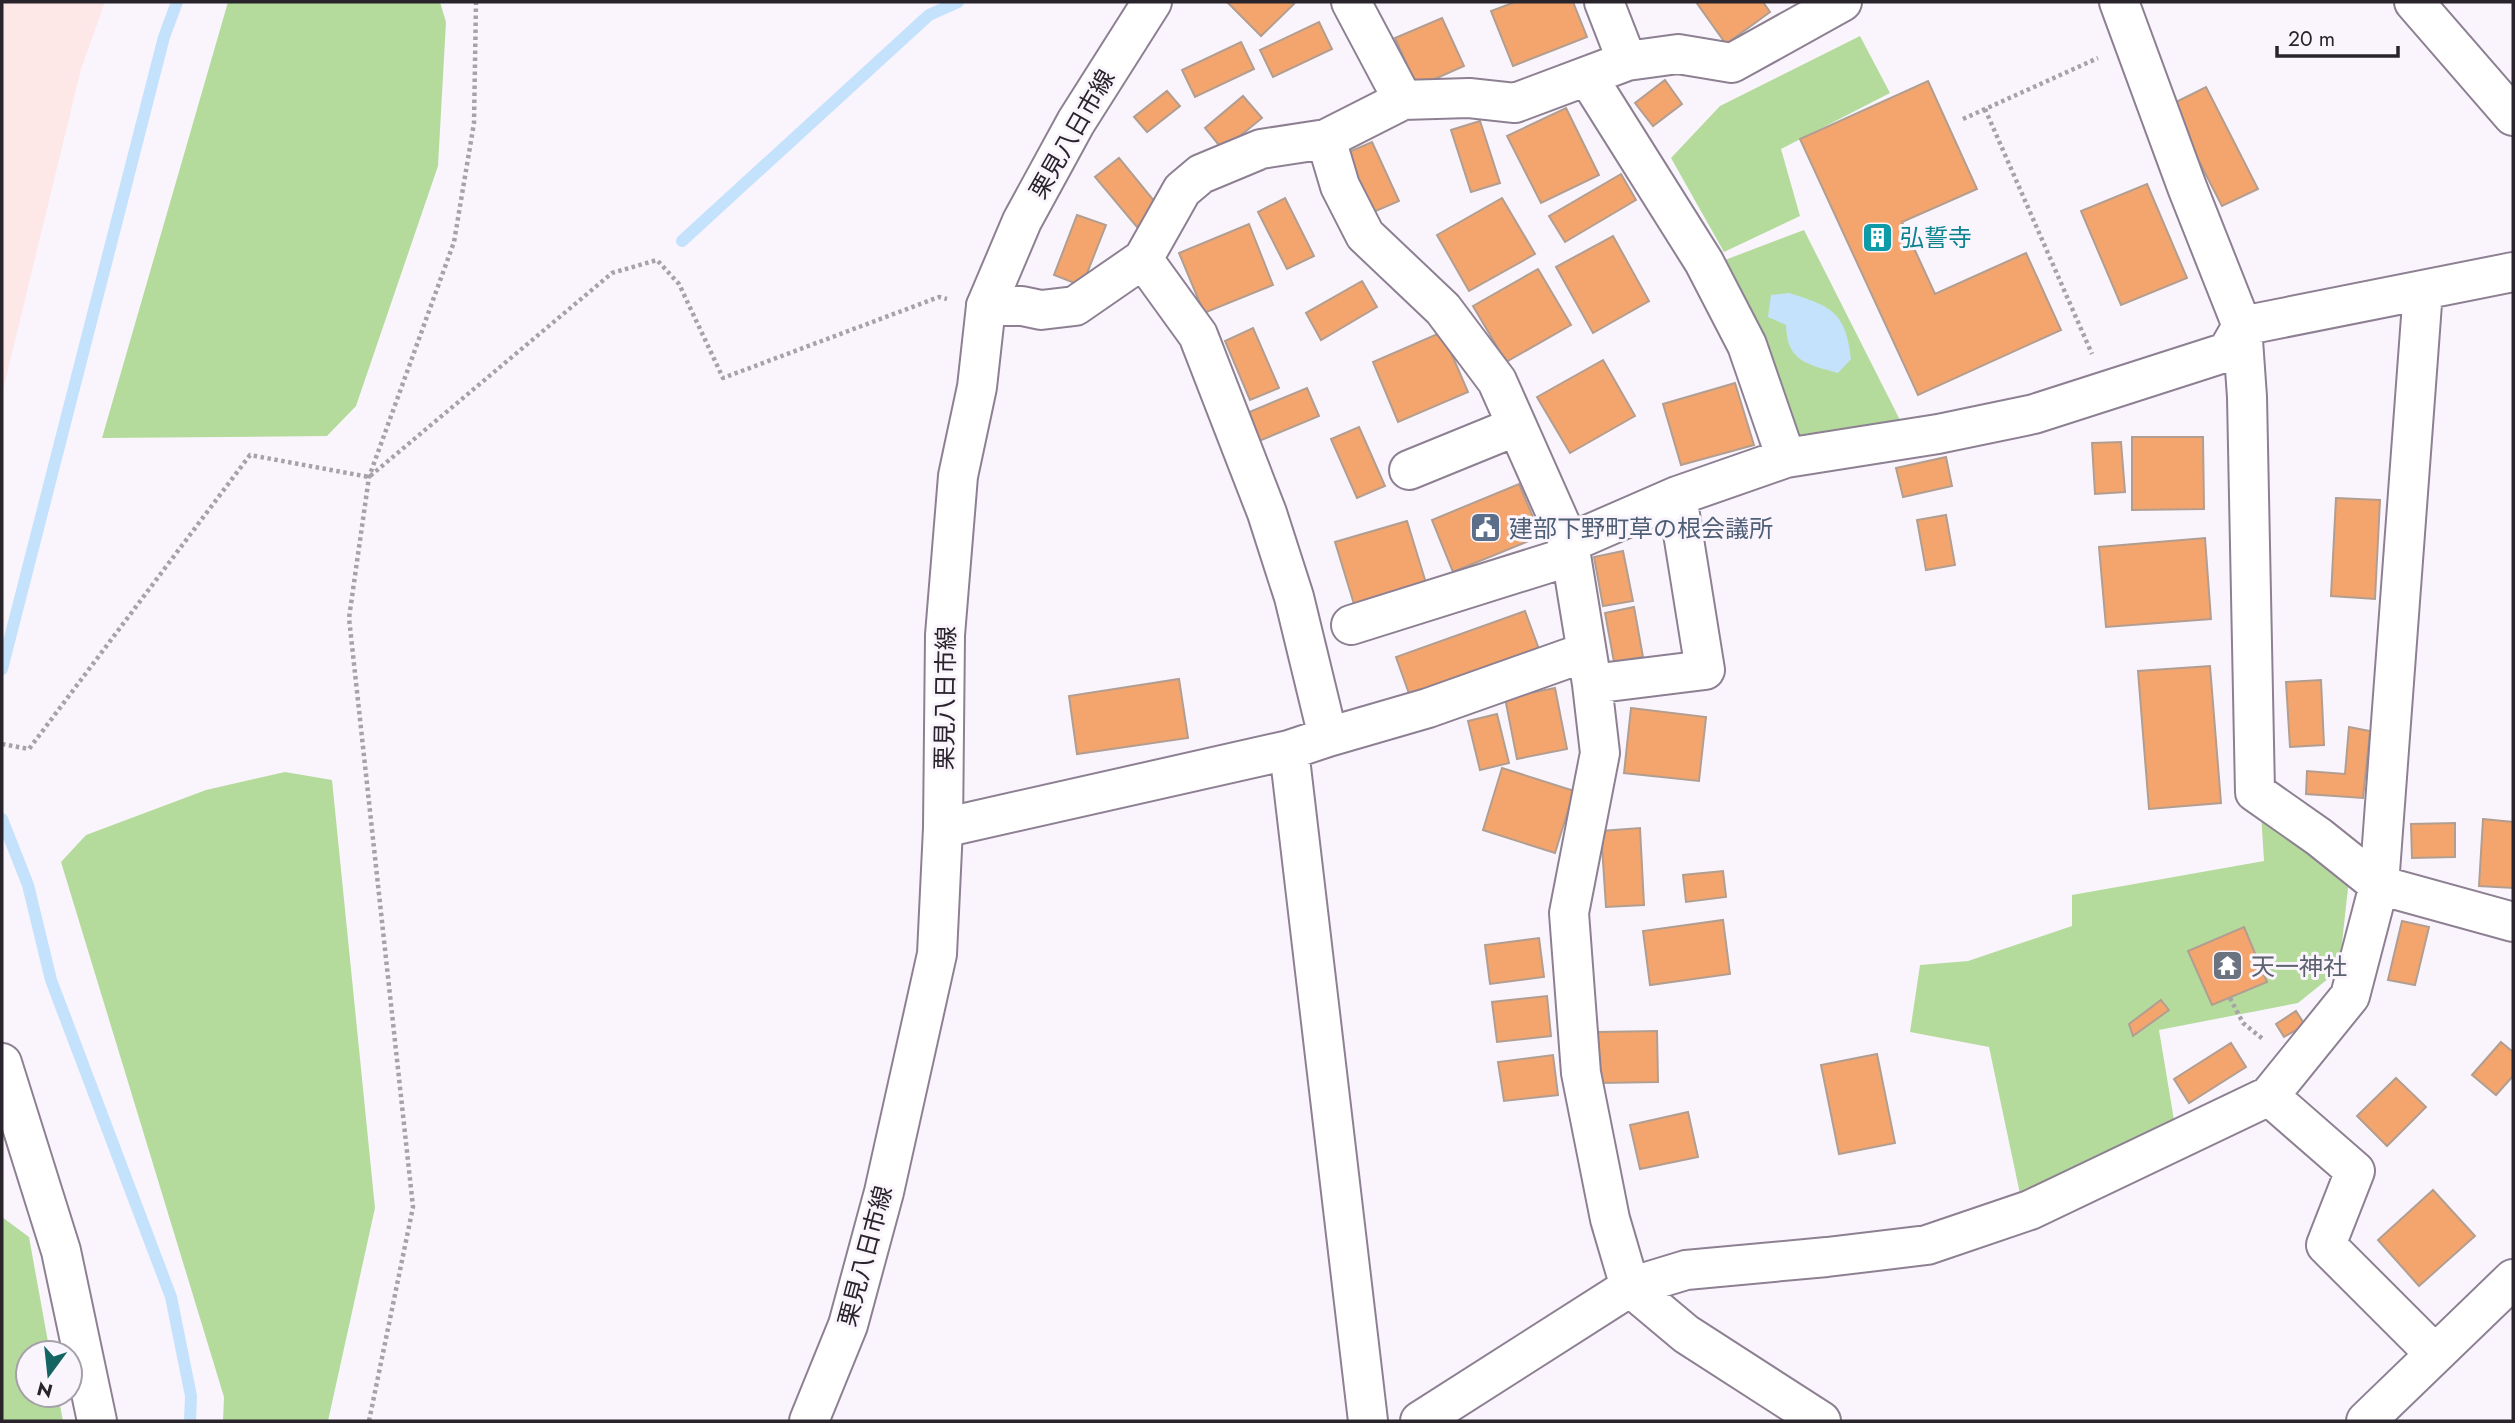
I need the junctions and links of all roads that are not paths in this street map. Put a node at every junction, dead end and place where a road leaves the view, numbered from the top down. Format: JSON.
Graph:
{"nodes":[{"id":1,"x":1152,"y":2,"type":"edge"},
{"id":2,"x":1351,"y":2,"type":"edge"},
{"id":3,"x":1604,"y":2,"type":"edge"},
{"id":4,"x":1842,"y":2,"type":"edge"},
{"id":5,"x":2119,"y":2,"type":"edge"},
{"id":6,"x":2414,"y":2,"type":"edge"},
{"id":7,"x":1627,"y":61,"type":"junction"},
{"id":8,"x":1587,"y":76,"type":"junction"},
{"id":9,"x":1403,"y":100,"type":"junction"},
{"id":10,"x":2513,"y":116,"type":"edge"},
{"id":11,"x":1326,"y":139,"type":"junction"},
{"id":12,"x":1143,"y":259,"type":"junction"},
{"id":13,"x":2513,"y":272,"type":"edge"},
{"id":14,"x":2423,"y":290,"type":"junction"},
{"id":15,"x":986,"y":306,"type":"junction"},
{"id":16,"x":2242,"y":326,"type":"junction"},
{"id":17,"x":1517,"y":426,"type":"junction"},
{"id":18,"x":1786,"y":458,"type":"junction"},
{"id":19,"x":1409,"y":470,"type":"dead end"},
{"id":20,"x":1677,"y":496,"type":"junction"},
{"id":21,"x":1570,"y":549,"type":"junction"},
{"id":22,"x":1351,"y":625,"type":"dead end"},
{"id":23,"x":1589,"y":668,"type":"junction"},
{"id":24,"x":1328,"y":737,"type":"junction"},
{"id":25,"x":1289,"y":750,"type":"junction"},
{"id":26,"x":943,"y":828,"type":"junction"},
{"id":27,"x":2379,"y":885,"type":"junction"},
{"id":28,"x":2513,"y":922,"type":"edge"},
{"id":29,"x":2,"y":1063,"type":"edge"},
{"id":30,"x":2269,"y":1096,"type":"junction"},
{"id":31,"x":2513,"y":1279,"type":"edge"},
{"id":32,"x":1630,"y":1287,"type":"junction"},
{"id":33,"x":2435,"y":1354,"type":"junction"},
{"id":34,"x":97,"y":1421,"type":"edge"},
{"id":35,"x":809,"y":1421,"type":"edge"},
{"id":36,"x":1368,"y":1421,"type":"edge"},
{"id":37,"x":1420,"y":1421,"type":"edge"},
{"id":38,"x":1821,"y":1421,"type":"edge"},
{"id":39,"x":2366,"y":1421,"type":"edge"}],
"edges":[{"from":1,"to":15,"type":"street","name":"栗見八日市線"},
{"from":2,"to":9,"type":"street"},
{"from":3,"to":7,"type":"street"},
{"from":4,"to":7,"type":"street"},
{"from":5,"to":16,"type":"street"},
{"from":6,"to":10,"type":"street"},
{"from":7,"to":8,"type":"street"},
{"from":8,"to":9,"type":"street"},
{"from":8,"to":18,"type":"street"},
{"from":9,"to":11,"type":"street"},
{"from":11,"to":12,"type":"street"},
{"from":11,"to":17,"type":"street"},
{"from":12,"to":15,"type":"street"},
{"from":12,"to":24,"type":"street"},
{"from":13,"to":14,"type":"street"},
{"from":14,"to":16,"type":"street"},
{"from":14,"to":27,"type":"street"},
{"from":15,"to":26,"type":"street","name":"栗見八日市線"},
{"from":16,"to":18,"type":"street"},
{"from":16,"to":27,"type":"street"},
{"from":17,"to":19,"type":"street"},
{"from":17,"to":21,"type":"street"},
{"from":18,"to":20,"type":"street"},
{"from":20,"to":21,"type":"street"},
{"from":20,"to":23,"type":"street"},
{"from":21,"to":22,"type":"street"},
{"from":21,"to":23,"type":"street"},
{"from":23,"to":24,"type":"street"},
{"from":23,"to":32,"type":"street"},
{"from":24,"to":25,"type":"street"},
{"from":25,"to":26,"type":"street"},
{"from":25,"to":36,"type":"street"},
{"from":26,"to":35,"type":"street","name":"栗見八日市線"},
{"from":27,"to":28,"type":"street"},
{"from":27,"to":30,"type":"street"},
{"from":29,"to":34,"type":"street"},
{"from":30,"to":32,"type":"street"},
{"from":30,"to":33,"type":"street"},
{"from":31,"to":33,"type":"street"},
{"from":32,"to":37,"type":"street"},
{"from":32,"to":38,"type":"street"},
{"from":33,"to":39,"type":"street"}]}
